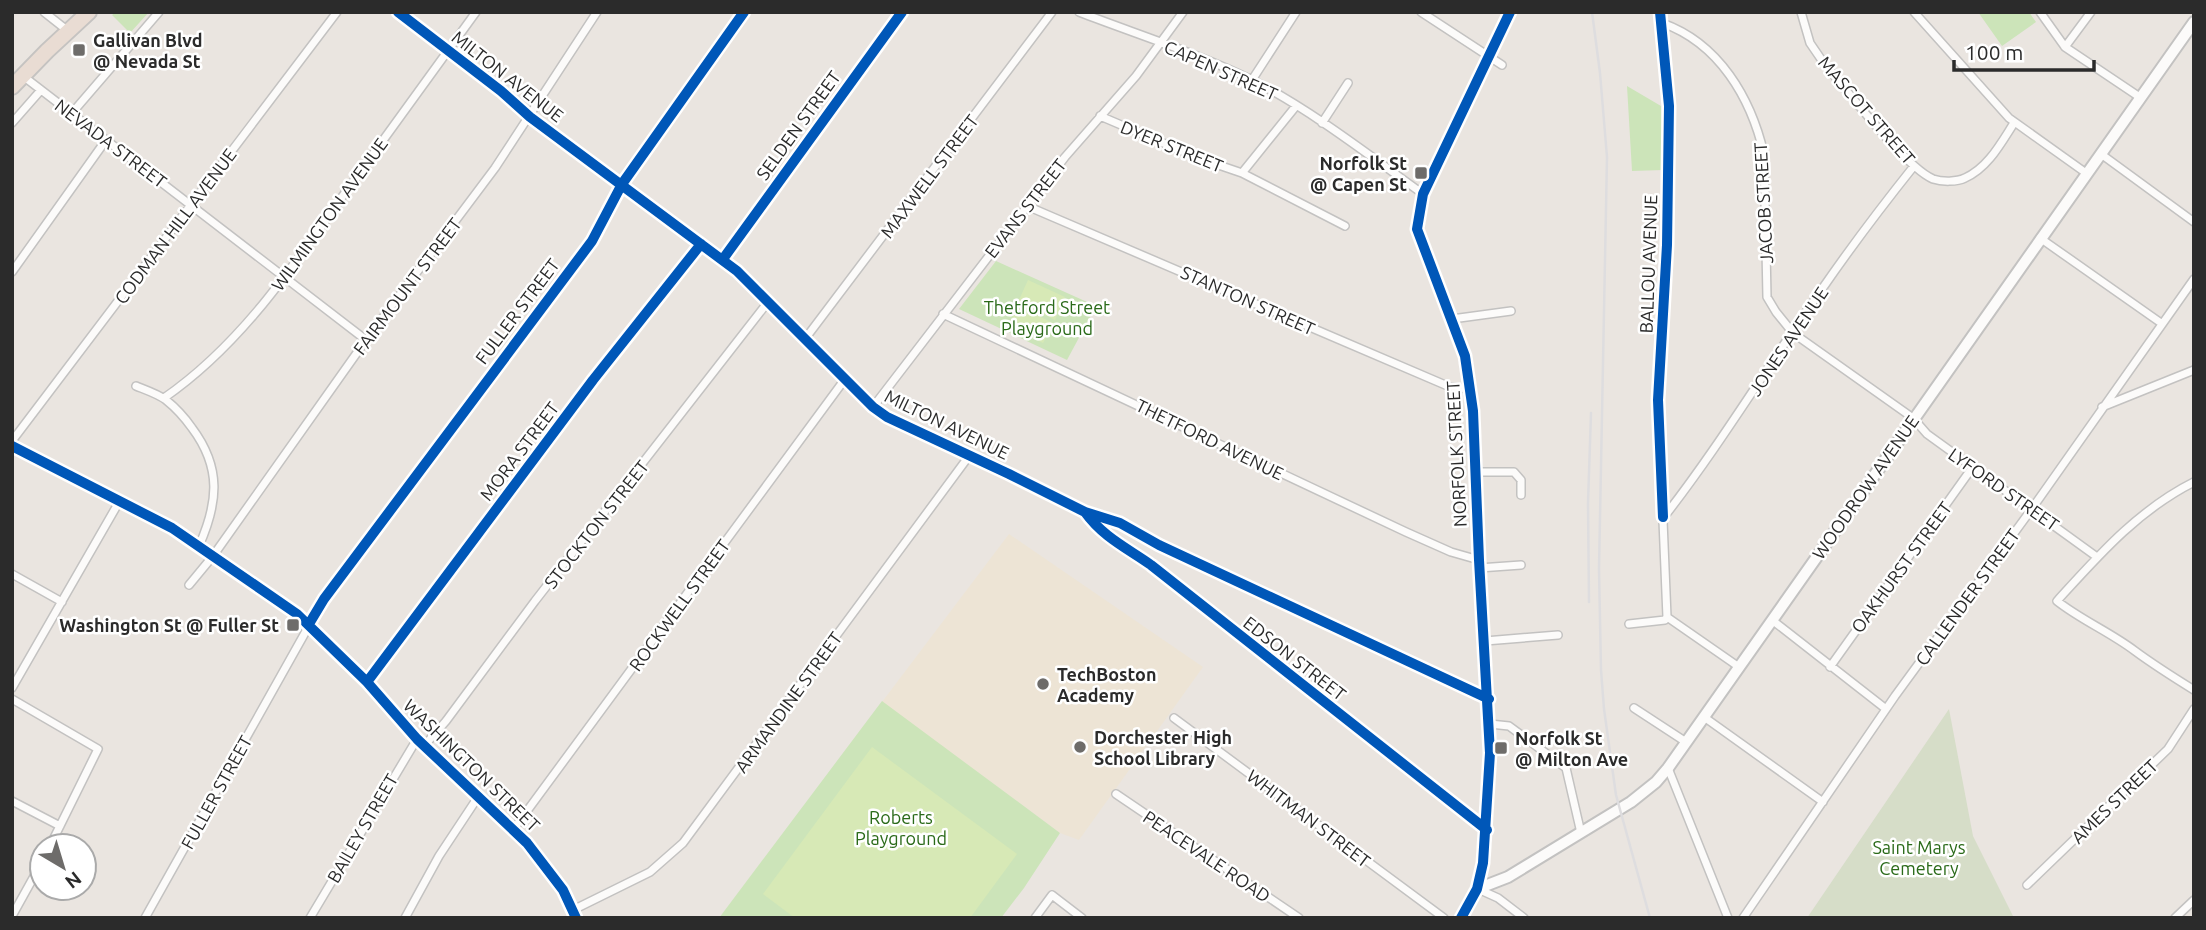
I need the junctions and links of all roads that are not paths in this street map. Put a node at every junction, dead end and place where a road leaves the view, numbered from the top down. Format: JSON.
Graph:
{"nodes":[{"id":1,"x":44,"y":12,"type":"edge"},
{"id":2,"x":89,"y":12,"type":"edge"},
{"id":3,"x":159,"y":12,"type":"edge"},
{"id":4,"x":337,"y":12,"type":"edge"},
{"id":5,"x":398,"y":12,"type":"edge"},
{"id":6,"x":476,"y":12,"type":"edge"},
{"id":7,"x":597,"y":12,"type":"edge"},
{"id":8,"x":744,"y":12,"type":"edge"},
{"id":9,"x":902,"y":12,"type":"edge"},
{"id":10,"x":1052,"y":12,"type":"edge"},
{"id":11,"x":1079,"y":12,"type":"edge"},
{"id":12,"x":1183,"y":12,"type":"edge"},
{"id":13,"x":1296,"y":12,"type":"edge"},
{"id":14,"x":1421,"y":12,"type":"edge"},
{"id":15,"x":1510,"y":12,"type":"edge"},
{"id":16,"x":1660,"y":12,"type":"edge"},
{"id":17,"x":1801,"y":12,"type":"edge"},
{"id":18,"x":1914,"y":12,"type":"edge"},
{"id":19,"x":2040,"y":12,"type":"edge"},
{"id":20,"x":2091,"y":12,"type":"edge"},
{"id":21,"x":2194,"y":22,"type":"edge"},
{"id":22,"x":1662,"y":23,"type":"junction"},
{"id":23,"x":68,"y":31,"type":"junction"},
{"id":24,"x":1163,"y":43,"type":"junction"},
{"id":25,"x":2065,"y":47,"type":"junction"},
{"id":26,"x":448,"y":52,"type":"junction"},
{"id":27,"x":1490,"y":58,"type":"junction"},
{"id":28,"x":1502,"y":65,"type":"dead end"},
{"id":29,"x":22,"y":76,"type":"junction"},
{"id":30,"x":1252,"y":80,"type":"junction"},
{"id":31,"x":1348,"y":83,"type":"dead end"},
{"id":32,"x":12,"y":87,"type":"edge"},
{"id":33,"x":41,"y":90,"type":"junction"},
{"id":34,"x":2141,"y":99,"type":"junction"},
{"id":35,"x":1296,"y":106,"type":"junction"},
{"id":36,"x":72,"y":113,"type":"junction"},
{"id":37,"x":1100,"y":116,"type":"junction"},
{"id":38,"x":530,"y":117,"type":"junction"},
{"id":39,"x":12,"y":123,"type":"edge"},
{"id":40,"x":1322,"y":123,"type":"junction"},
{"id":41,"x":2014,"y":123,"type":"junction"},
{"id":42,"x":106,"y":140,"type":"junction"},
{"id":43,"x":2101,"y":154,"type":"junction"},
{"id":44,"x":1914,"y":166,"type":"junction"},
{"id":45,"x":1242,"y":173,"type":"junction"},
{"id":46,"x":2086,"y":173,"type":"junction"},
{"id":47,"x":622,"y":184,"type":"junction"},
{"id":48,"x":1423,"y":194,"type":"junction"},
{"id":49,"x":192,"y":205,"type":"junction"},
{"id":50,"x":1027,"y":206,"type":"junction"},
{"id":51,"x":2194,"y":222,"type":"edge"},
{"id":52,"x":1345,"y":226,"type":"dead end"},
{"id":53,"x":2040,"y":238,"type":"junction"},
{"id":54,"x":701,"y":244,"type":"junction"},
{"id":55,"x":723,"y":259,"type":"junction"},
{"id":56,"x":12,"y":272,"type":"edge"},
{"id":57,"x":283,"y":279,"type":"junction"},
{"id":58,"x":2194,"y":279,"type":"edge"},
{"id":59,"x":768,"y":302,"type":"junction"},
{"id":60,"x":1511,"y":311,"type":"dead end"},
{"id":61,"x":943,"y":314,"type":"junction"},
{"id":62,"x":1452,"y":319,"type":"junction"},
{"id":63,"x":2161,"y":323,"type":"junction"},
{"id":64,"x":1793,"y":333,"type":"junction"},
{"id":65,"x":805,"y":339,"type":"junction"},
{"id":66,"x":366,"y":340,"type":"junction"},
{"id":67,"x":2194,"y":370,"type":"edge"},
{"id":68,"x":845,"y":379,"type":"junction"},
{"id":69,"x":136,"y":386,"type":"dead end"},
{"id":70,"x":1471,"y":389,"type":"junction"},
{"id":71,"x":164,"y":398,"type":"junction"},
{"id":72,"x":873,"y":407,"type":"junction"},
{"id":73,"x":2102,"y":407,"type":"junction"},
{"id":74,"x":1913,"y":418,"type":"junction"},
{"id":75,"x":12,"y":444,"type":"edge"},
{"id":76,"x":969,"y":456,"type":"junction"},
{"id":77,"x":1972,"y":468,"type":"junction"},
{"id":78,"x":1476,"y":472,"type":"junction"},
{"id":79,"x":2194,"y":482,"type":"edge"},
{"id":80,"x":1521,"y":495,"type":"dead end"},
{"id":81,"x":119,"y":502,"type":"junction"},
{"id":82,"x":2031,"y":510,"type":"junction"},
{"id":83,"x":1085,"y":512,"type":"junction"},
{"id":84,"x":1663,"y":517,"type":"junction"},
{"id":85,"x":1120,"y":523,"type":"junction"},
{"id":86,"x":1143,"y":535,"type":"junction"},
{"id":87,"x":1112,"y":541,"type":"junction"},
{"id":88,"x":199,"y":546,"type":"junction"},
{"id":89,"x":1132,"y":554,"type":"junction"},
{"id":90,"x":212,"y":556,"type":"junction"},
{"id":91,"x":2097,"y":557,"type":"junction"},
{"id":92,"x":1479,"y":564,"type":"junction"},
{"id":93,"x":1521,"y":565,"type":"dead end"},
{"id":94,"x":12,"y":574,"type":"edge"},
{"id":95,"x":189,"y":585,"type":"dead end"},
{"id":96,"x":62,"y":602,"type":"junction"},
{"id":97,"x":1667,"y":617,"type":"junction"},
{"id":98,"x":1772,"y":620,"type":"junction"},
{"id":99,"x":309,"y":624,"type":"junction"},
{"id":100,"x":1629,"y":624,"type":"dead end"},
{"id":101,"x":1558,"y":635,"type":"dead end"},
{"id":102,"x":1485,"y":642,"type":"junction"},
{"id":103,"x":1739,"y":667,"type":"junction"},
{"id":104,"x":1830,"y":667,"type":"junction"},
{"id":105,"x":367,"y":682,"type":"junction"},
{"id":106,"x":12,"y":688,"type":"edge"},
{"id":107,"x":2194,"y":690,"type":"edge"},
{"id":108,"x":12,"y":699,"type":"edge"},
{"id":109,"x":1489,"y":699,"type":"junction"},
{"id":110,"x":1634,"y":708,"type":"dead end"},
{"id":111,"x":1886,"y":709,"type":"junction"},
{"id":112,"x":2194,"y":709,"type":"edge"},
{"id":113,"x":1704,"y":717,"type":"junction"},
{"id":114,"x":1174,"y":718,"type":"dead end"},
{"id":115,"x":1490,"y":724,"type":"junction"},
{"id":116,"x":420,"y":742,"type":"junction"},
{"id":117,"x":1686,"y":743,"type":"junction"},
{"id":118,"x":1668,"y":768,"type":"junction"},
{"id":119,"x":1116,"y":794,"type":"dead end"},
{"id":120,"x":478,"y":797,"type":"junction"},
{"id":121,"x":12,"y":801,"type":"edge"},
{"id":122,"x":1823,"y":802,"type":"junction"},
{"id":123,"x":60,"y":826,"type":"junction"},
{"id":124,"x":513,"y":830,"type":"junction"},
{"id":125,"x":1487,"y":830,"type":"junction"},
{"id":126,"x":57,"y":832,"type":"edge"},
{"id":127,"x":1581,"y":833,"type":"junction"},
{"id":128,"x":2027,"y":885,"type":"dead end"},
{"id":129,"x":28,"y":887,"type":"edge"},
{"id":130,"x":1477,"y":889,"type":"junction"},
{"id":131,"x":2194,"y":900,"type":"edge"},
{"id":132,"x":574,"y":914,"type":"edge"},
{"id":133,"x":12,"y":916,"type":"edge"},
{"id":134,"x":145,"y":918,"type":"edge"},
{"id":135,"x":310,"y":918,"type":"edge"},
{"id":136,"x":405,"y":918,"type":"edge"},
{"id":137,"x":1035,"y":918,"type":"edge"},
{"id":138,"x":1082,"y":918,"type":"edge"},
{"id":139,"x":1299,"y":918,"type":"edge"},
{"id":140,"x":1444,"y":918,"type":"edge"},
{"id":141,"x":1461,"y":918,"type":"edge"},
{"id":142,"x":1524,"y":918,"type":"edge"},
{"id":143,"x":1728,"y":918,"type":"edge"},
{"id":144,"x":1743,"y":918,"type":"edge"},
{"id":145,"x":2175,"y":918,"type":"edge"}],
"edges":[{"from":1,"to":23,"type":"street"},
{"from":2,"to":23,"type":"highway"},
{"from":3,"to":36,"type":"street"},
{"from":4,"to":49,"type":"street","name":"CODMAN HILL AVENUE"},
{"from":5,"to":26,"type":"street","name":"MILTON AVENUE"},
{"from":6,"to":26,"type":"street","name":"WILMINGTON AVENUE"},
{"from":7,"to":38,"type":"street","name":"FAIRMOUNT STREET"},
{"from":8,"to":47,"type":"street","name":"FULLER STREET"},
{"from":9,"to":55,"type":"street","name":"SELDEN STREET"},
{"from":10,"to":65,"type":"street","name":"MAXWELL STREET"},
{"from":11,"to":24,"type":"street","name":"CAPEN STREET"},
{"from":12,"to":24,"type":"street","name":"EVANS STREET"},
{"from":13,"to":30,"type":"street"},
{"from":14,"to":27,"type":"street"},
{"from":15,"to":27,"type":"street","name":"NORFOLK STREET"},
{"from":16,"to":22,"type":"street","name":"BALLOU AVENUE"},
{"from":17,"to":44,"type":"street","name":"MASCOT STREET"},
{"from":18,"to":41,"type":"street"},
{"from":19,"to":25,"type":"street"},
{"from":20,"to":25,"type":"street"},
{"from":21,"to":34,"type":"street","name":"WOODROW AVENUE"},
{"from":22,"to":64,"type":"street","name":"JACOB STREET"},
{"from":22,"to":84,"type":"street","name":"BALLOU AVENUE"},
{"from":23,"to":29,"type":"highway"},
{"from":24,"to":30,"type":"street","name":"CAPEN STREET"},
{"from":24,"to":37,"type":"street","name":"EVANS STREET"},
{"from":25,"to":34,"type":"street"},
{"from":26,"to":38,"type":"street","name":"MILTON AVENUE"},
{"from":26,"to":57,"type":"street","name":"WILMINGTON AVENUE"},
{"from":27,"to":28,"type":"street"},
{"from":27,"to":48,"type":"street","name":"NORFOLK STREET"},
{"from":29,"to":32,"type":"highway"},
{"from":29,"to":33,"type":"street","name":"NEVADA STREET"},
{"from":30,"to":35,"type":"street","name":"CAPEN STREET"},
{"from":31,"to":40,"type":"street"},
{"from":33,"to":36,"type":"street","name":"NEVADA STREET"},
{"from":33,"to":39,"type":"street"},
{"from":34,"to":43,"type":"street","name":"WOODROW AVENUE"},
{"from":35,"to":40,"type":"street","name":"CAPEN STREET"},
{"from":35,"to":45,"type":"street","name":"DYER STREET"},
{"from":36,"to":42,"type":"street","name":"NEVADA STREET"},
{"from":37,"to":45,"type":"street","name":"DYER STREET"},
{"from":37,"to":50,"type":"street","name":"EVANS STREET"},
{"from":38,"to":47,"type":"street","name":"MILTON AVENUE"},
{"from":38,"to":66,"type":"street","name":"FAIRMOUNT STREET"},
{"from":40,"to":48,"type":"street","name":"CAPEN STREET"},
{"from":41,"to":44,"type":"street","name":"MASCOT STREET"},
{"from":41,"to":46,"type":"street"},
{"from":42,"to":49,"type":"street","name":"NEVADA STREET"},
{"from":42,"to":56,"type":"street"},
{"from":43,"to":46,"type":"street","name":"WOODROW AVENUE"},
{"from":43,"to":51,"type":"street"},
{"from":44,"to":64,"type":"street","name":"JONES AVENUE"},
{"from":45,"to":52,"type":"street"},
{"from":46,"to":53,"type":"street","name":"WOODROW AVENUE"},
{"from":47,"to":54,"type":"street","name":"MILTON AVENUE"},
{"from":47,"to":99,"type":"street","name":"FULLER STREET"},
{"from":48,"to":62,"type":"street","name":"NORFOLK STREET"},
{"from":49,"to":57,"type":"street","name":"NEVADA STREET"},
{"from":49,"to":75,"type":"street","name":"CODMAN HILL AVENUE"},
{"from":50,"to":61,"type":"street","name":"EVANS STREET"},
{"from":50,"to":70,"type":"street","name":"STANTON STREET"},
{"from":53,"to":63,"type":"street"},
{"from":53,"to":74,"type":"street","name":"WOODROW AVENUE"},
{"from":54,"to":55,"type":"street","name":"MILTON AVENUE"},
{"from":54,"to":105,"type":"street","name":"MORA STREET"},
{"from":55,"to":59,"type":"street","name":"MILTON AVENUE"},
{"from":57,"to":66,"type":"street","name":"NEVADA STREET"},
{"from":57,"to":71,"type":"street","name":"WILMINGTON AVENUE"},
{"from":58,"to":63,"type":"street","name":"CALLENDER STREET"},
{"from":59,"to":65,"type":"street","name":"MILTON AVENUE"},
{"from":59,"to":116,"type":"street","name":"STOCKTON STREET"},
{"from":60,"to":62,"type":"street"},
{"from":61,"to":72,"type":"street","name":"EVANS STREET"},
{"from":61,"to":92,"type":"street","name":"THETFORD AVENUE"},
{"from":62,"to":70,"type":"street","name":"NORFOLK STREET"},
{"from":63,"to":73,"type":"street","name":"CALLENDER STREET"},
{"from":64,"to":74,"type":"street","name":"JACOB STREET"},
{"from":64,"to":84,"type":"street","name":"JONES AVENUE"},
{"from":65,"to":68,"type":"street","name":"MILTON AVENUE"},
{"from":66,"to":90,"type":"street","name":"FAIRMOUNT STREET"},
{"from":67,"to":73,"type":"street"},
{"from":68,"to":72,"type":"street","name":"MILTON AVENUE"},
{"from":68,"to":124,"type":"street","name":"ROCKWELL STREET"},
{"from":69,"to":71,"type":"street"},
{"from":70,"to":78,"type":"street","name":"NORFOLK STREET"},
{"from":71,"to":88,"type":"street"},
{"from":72,"to":76,"type":"street","name":"MILTON AVENUE"},
{"from":73,"to":82,"type":"street","name":"CALLENDER STREET"},
{"from":74,"to":77,"type":"street","name":"LYFORD STREET"},
{"from":74,"to":98,"type":"street","name":"WOODROW AVENUE"},
{"from":75,"to":81,"type":"street","name":"WASHINGTON STREET"},
{"from":76,"to":83,"type":"street","name":"MILTON AVENUE"},
{"from":76,"to":132,"type":"street","name":"ARMANDINE STREET"},
{"from":77,"to":82,"type":"street","name":"LYFORD STREET"},
{"from":77,"to":104,"type":"street","name":"OAKHURST STREET"},
{"from":78,"to":80,"type":"street"},
{"from":78,"to":92,"type":"street","name":"NORFOLK STREET"},
{"from":79,"to":91,"type":"street"},
{"from":81,"to":88,"type":"street","name":"WASHINGTON STREET"},
{"from":81,"to":96,"type":"street"},
{"from":82,"to":91,"type":"street","name":"LYFORD STREET"},
{"from":82,"to":111,"type":"street","name":"CALLENDER STREET"},
{"from":83,"to":85,"type":"street","name":"MILTON AVENUE"},
{"from":83,"to":87,"type":"street","name":"EDSON STREET"},
{"from":84,"to":97,"type":"street","name":"BALLOU AVENUE"},
{"from":85,"to":86,"type":"street","name":"MILTON AVENUE"},
{"from":85,"to":87,"type":"street"},
{"from":86,"to":89,"type":"street"},
{"from":86,"to":109,"type":"street","name":"MILTON AVENUE"},
{"from":87,"to":89,"type":"street","name":"EDSON STREET"},
{"from":88,"to":90,"type":"street","name":"WASHINGTON STREET"},
{"from":89,"to":125,"type":"street","name":"EDSON STREET"},
{"from":90,"to":95,"type":"street","name":"FAIRMOUNT STREET"},
{"from":90,"to":99,"type":"street","name":"WASHINGTON STREET"},
{"from":91,"to":107,"type":"street"},
{"from":92,"to":93,"type":"street"},
{"from":92,"to":102,"type":"street","name":"NORFOLK STREET"},
{"from":94,"to":96,"type":"street"},
{"from":96,"to":106,"type":"street"},
{"from":97,"to":100,"type":"street"},
{"from":97,"to":103,"type":"street"},
{"from":98,"to":103,"type":"street","name":"WOODROW AVENUE"},
{"from":98,"to":104,"type":"street"},
{"from":99,"to":105,"type":"street","name":"WASHINGTON STREET"},
{"from":99,"to":134,"type":"street","name":"FULLER STREET"},
{"from":101,"to":102,"type":"street"},
{"from":102,"to":109,"type":"street","name":"NORFOLK STREET"},
{"from":103,"to":113,"type":"street","name":"WOODROW AVENUE"},
{"from":104,"to":111,"type":"street"},
{"from":105,"to":116,"type":"street","name":"WASHINGTON STREET"},
{"from":108,"to":123,"type":"street"},
{"from":109,"to":115,"type":"street","name":"NORFOLK STREET"},
{"from":110,"to":117,"type":"street"},
{"from":111,"to":122,"type":"street","name":"CALLENDER STREET"},
{"from":112,"to":128,"type":"street","name":"AMES STREET"},
{"from":113,"to":117,"type":"street","name":"WOODROW AVENUE"},
{"from":113,"to":122,"type":"street"},
{"from":114,"to":140,"type":"street","name":"WHITMAN STREET"},
{"from":115,"to":125,"type":"street","name":"NORFOLK STREET"},
{"from":115,"to":127,"type":"street"},
{"from":116,"to":120,"type":"street","name":"WASHINGTON STREET"},
{"from":116,"to":135,"type":"street","name":"BAILEY STREET"},
{"from":117,"to":118,"type":"street","name":"WOODROW AVENUE"},
{"from":118,"to":127,"type":"street","name":"WOODROW AVENUE"},
{"from":118,"to":143,"type":"street"},
{"from":119,"to":139,"type":"street","name":"PEACEVALE ROAD"},
{"from":120,"to":124,"type":"street","name":"WASHINGTON STREET"},
{"from":120,"to":136,"type":"street"},
{"from":121,"to":123,"type":"street"},
{"from":122,"to":144,"type":"street","name":"CALLENDER STREET"},
{"from":123,"to":126,"type":"street"},
{"from":124,"to":132,"type":"street","name":"WASHINGTON STREET"},
{"from":125,"to":130,"type":"street","name":"NORFOLK STREET"},
{"from":127,"to":130,"type":"street","name":"WOODROW AVENUE"},
{"from":129,"to":133,"type":"street"},
{"from":130,"to":141,"type":"street","name":"NORFOLK STREET"},
{"from":130,"to":142,"type":"street"},
{"from":131,"to":145,"type":"street"},
{"from":137,"to":138,"type":"street"}]}
